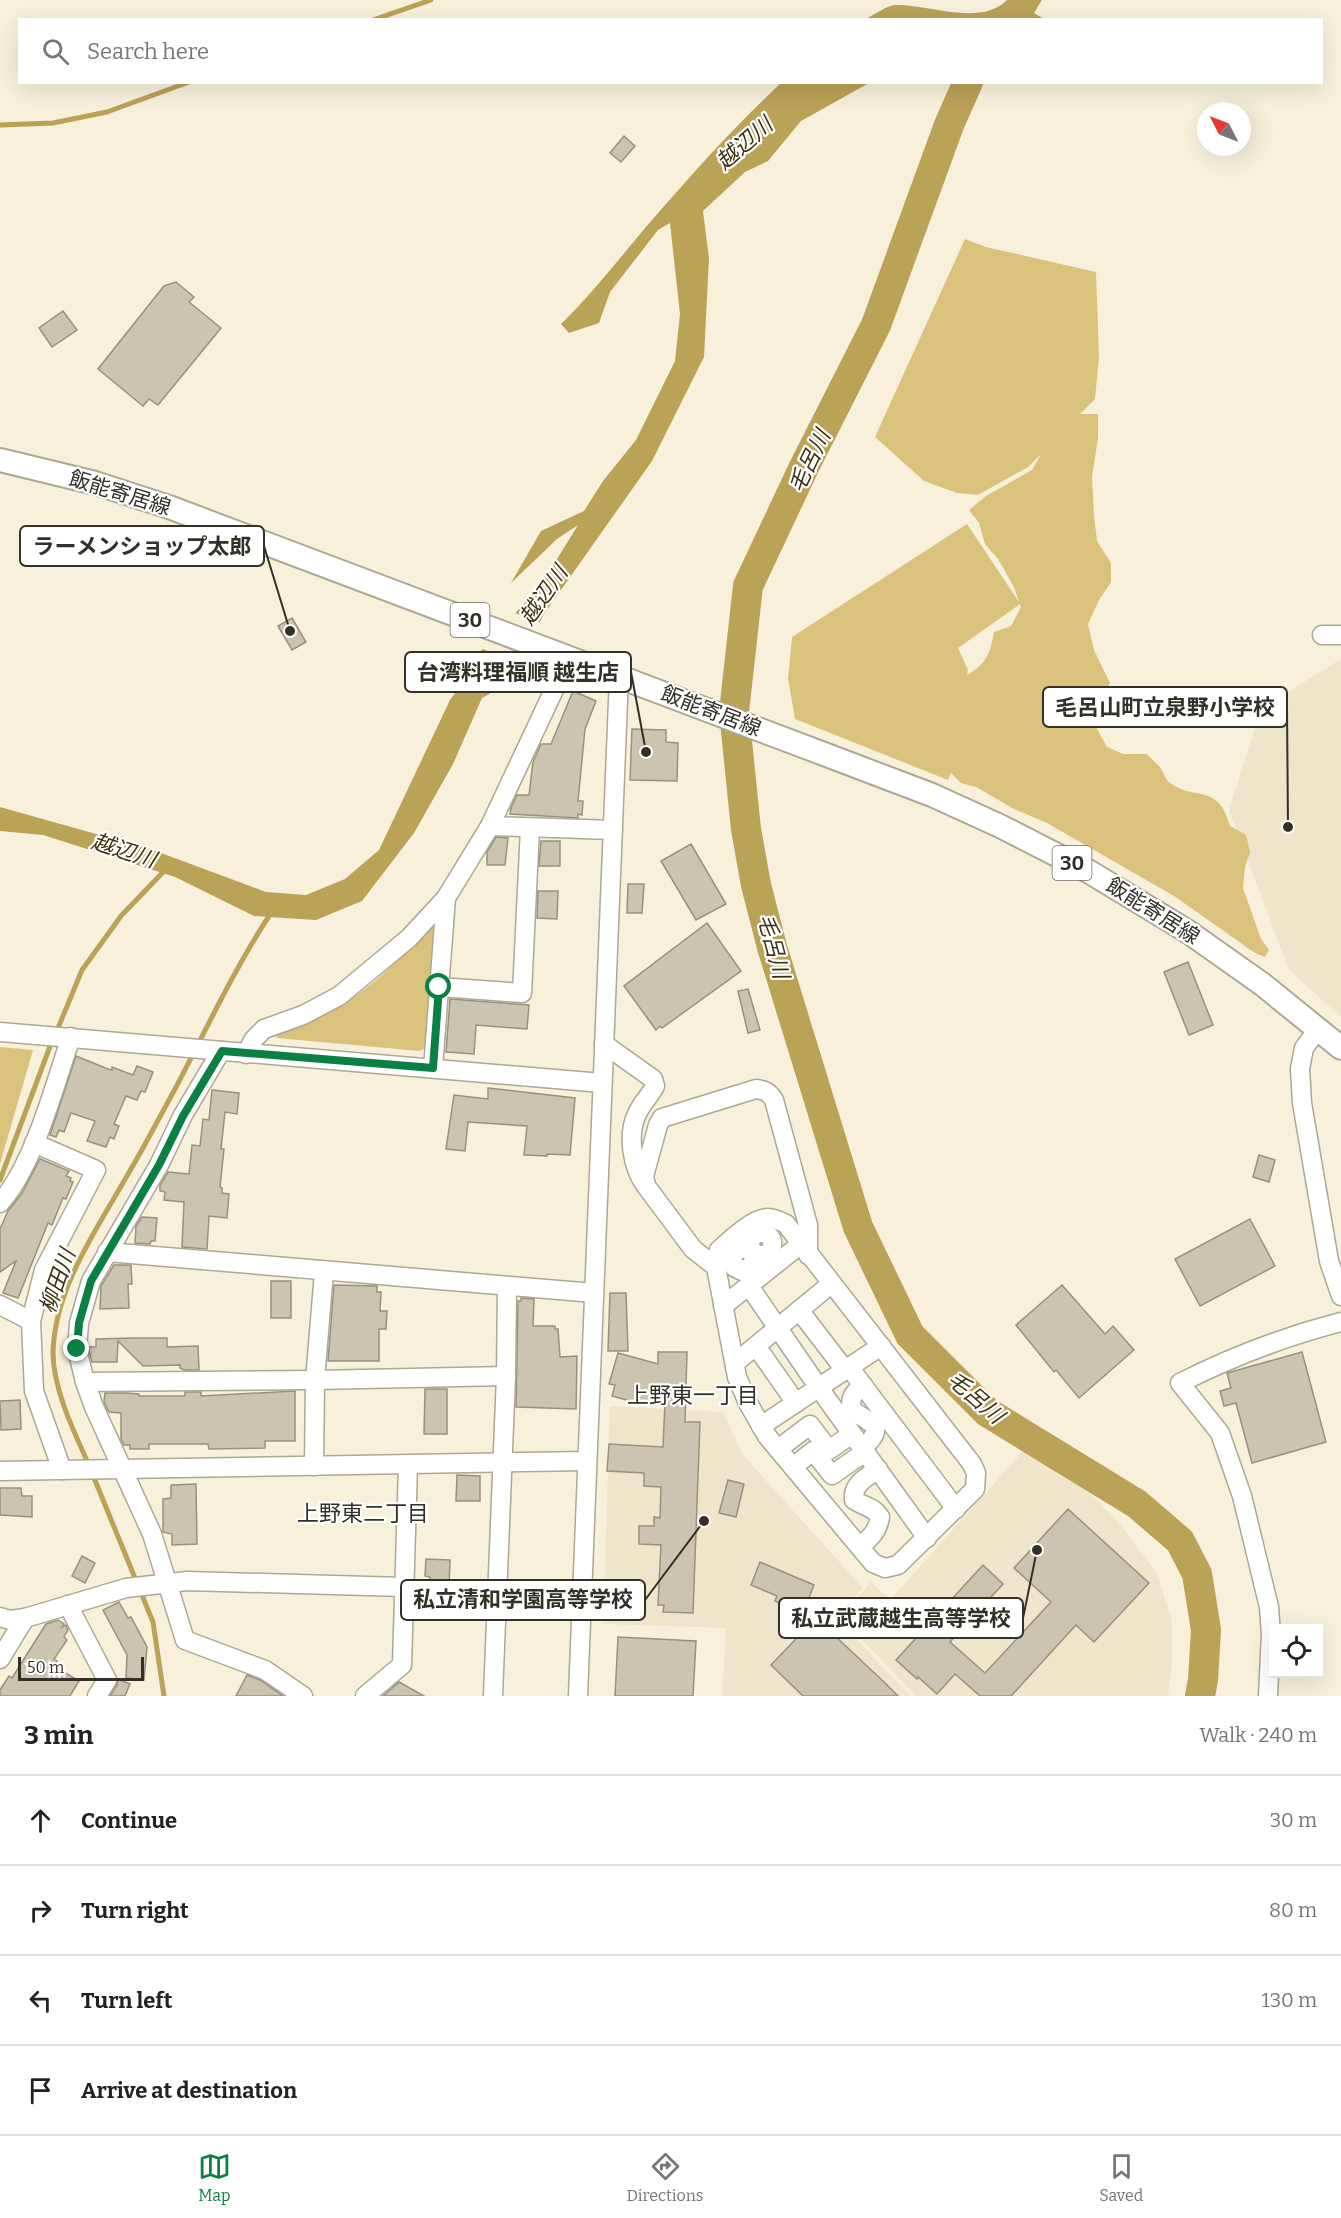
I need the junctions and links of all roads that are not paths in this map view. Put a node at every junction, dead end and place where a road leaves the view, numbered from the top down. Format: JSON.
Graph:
{"nodes":[{"id":1,"x":0,"y":460,"type":"edge"},
{"id":2,"x":1322,"y":635,"type":"dead end"},
{"id":3,"x":1341,"y":635,"type":"edge"},
{"id":4,"x":561,"y":655,"type":"junction"},
{"id":5,"x":619,"y":676,"type":"junction"},
{"id":6,"x":490,"y":826,"type":"junction"},
{"id":7,"x":530,"y":828,"type":"junction"},
{"id":8,"x":613,"y":830,"type":"junction"},
{"id":9,"x":446,"y":898,"type":"junction"},
{"id":10,"x":439,"y":987,"type":"junction"},
{"id":11,"x":1318,"y":1029,"type":"junction"},
{"id":12,"x":0,"y":1032,"type":"edge"},
{"id":13,"x":69,"y":1037,"type":"junction"},
{"id":14,"x":604,"y":1044,"type":"junction"},
{"id":15,"x":1341,"y":1048,"type":"edge"},
{"id":16,"x":217,"y":1051,"type":"junction"},
{"id":17,"x":246,"y":1054,"type":"junction"},
{"id":18,"x":433,"y":1068,"type":"junction"},
{"id":19,"x":602,"y":1083,"type":"junction"},
{"id":20,"x":34,"y":1143,"type":"junction"},
{"id":21,"x":646,"y":1186,"type":"junction"},
{"id":22,"x":0,"y":1203,"type":"edge"},
{"id":23,"x":786,"y":1224,"type":"junction"},
{"id":24,"x":805,"y":1249,"type":"junction"},
{"id":25,"x":107,"y":1252,"type":"junction"},
{"id":26,"x":324,"y":1272,"type":"junction"},
{"id":27,"x":723,"y":1272,"type":"junction"},
{"id":28,"x":831,"y":1284,"type":"junction"},
{"id":29,"x":507,"y":1286,"type":"junction"},
{"id":30,"x":748,"y":1286,"type":"junction"},
{"id":31,"x":594,"y":1293,"type":"junction"},
{"id":32,"x":1341,"y":1296,"type":"edge"},
{"id":33,"x":0,"y":1305,"type":"edge"},
{"id":34,"x":723,"y":1306,"type":"junction"},
{"id":35,"x":799,"y":1310,"type":"junction"},
{"id":36,"x":31,"y":1322,"type":"junction"},
{"id":37,"x":1341,"y":1322,"type":"edge"},
{"id":38,"x":778,"y":1329,"type":"junction"},
{"id":39,"x":756,"y":1346,"type":"junction"},
{"id":40,"x":880,"y":1346,"type":"junction"},
{"id":41,"x":735,"y":1363,"type":"junction"},
{"id":42,"x":847,"y":1369,"type":"junction"},
{"id":43,"x":506,"y":1376,"type":"junction"},
{"id":44,"x":315,"y":1380,"type":"junction"},
{"id":45,"x":85,"y":1382,"type":"junction"},
{"id":46,"x":863,"y":1385,"type":"junction"},
{"id":47,"x":819,"y":1388,"type":"junction"},
{"id":48,"x":796,"y":1403,"type":"junction"},
{"id":49,"x":761,"y":1426,"type":"junction"},
{"id":50,"x":860,"y":1445,"type":"junction"},
{"id":51,"x":778,"y":1449,"type":"junction"},
{"id":52,"x":587,"y":1461,"type":"junction"},
{"id":53,"x":502,"y":1463,"type":"junction"},
{"id":54,"x":408,"y":1465,"type":"junction"},
{"id":55,"x":314,"y":1466,"type":"junction"},
{"id":56,"x":793,"y":1467,"type":"junction"},
{"id":57,"x":878,"y":1469,"type":"junction"},
{"id":58,"x":70,"y":1470,"type":"junction"},
{"id":59,"x":117,"y":1470,"type":"junction"},
{"id":60,"x":0,"y":1471,"type":"edge"},
{"id":61,"x":956,"y":1509,"type":"junction"},
{"id":62,"x":927,"y":1538,"type":"junction"},
{"id":63,"x":860,"y":1547,"type":"junction"},
{"id":64,"x":168,"y":1583,"type":"junction"},
{"id":65,"x":404,"y":1587,"type":"junction"},
{"id":66,"x":68,"y":1605,"type":"junction"},
{"id":67,"x":0,"y":1617,"type":"edge"},
{"id":68,"x":25,"y":1618,"type":"junction"},
{"id":69,"x":0,"y":1659,"type":"edge"},
{"id":70,"x":97,"y":1696,"type":"edge"},
{"id":71,"x":303,"y":1696,"type":"edge"},
{"id":72,"x":365,"y":1696,"type":"edge"},
{"id":73,"x":493,"y":1696,"type":"edge"},
{"id":74,"x":578,"y":1696,"type":"edge"},
{"id":75,"x":1268,"y":1696,"type":"edge"}],
"edges":[{"from":1,"to":4,"type":"main road","name":"飯能寄居線","number":"30"},
{"from":2,"to":3,"type":"street"},
{"from":4,"to":5,"type":"main road","name":"飯能寄居線","number":"30"},
{"from":4,"to":6,"type":"street"},
{"from":5,"to":8,"type":"street"},
{"from":5,"to":11,"type":"main road","name":"飯能寄居線","number":"30"},
{"from":6,"to":7,"type":"street"},
{"from":6,"to":9,"type":"street"},
{"from":7,"to":8,"type":"street"},
{"from":7,"to":10,"type":"street"},
{"from":8,"to":14,"type":"street"},
{"from":9,"to":10,"type":"street"},
{"from":9,"to":17,"type":"street"},
{"from":10,"to":18,"type":"street"},
{"from":11,"to":15,"type":"main road","name":"飯能寄居線","number":"30"},
{"from":11,"to":32,"type":"street"},
{"from":12,"to":13,"type":"street"},
{"from":13,"to":16,"type":"street"},
{"from":13,"to":20,"type":"street"},
{"from":14,"to":19,"type":"street"},
{"from":14,"to":21,"type":"street"},
{"from":16,"to":17,"type":"street"},
{"from":16,"to":25,"type":"street"},
{"from":17,"to":18,"type":"street"},
{"from":18,"to":19,"type":"street"},
{"from":19,"to":31,"type":"street"},
{"from":20,"to":22,"type":"street"},
{"from":20,"to":36,"type":"street"},
{"from":21,"to":24,"type":"street"},
{"from":21,"to":27,"type":"street"},
{"from":23,"to":24,"type":"street"},
{"from":23,"to":27,"type":"street"},
{"from":23,"to":27,"type":"street"},
{"from":24,"to":28,"type":"street"},
{"from":24,"to":30,"type":"street"},
{"from":25,"to":26,"type":"street"},
{"from":25,"to":45,"type":"street"},
{"from":26,"to":29,"type":"street"},
{"from":26,"to":44,"type":"street"},
{"from":27,"to":34,"type":"street"},
{"from":28,"to":35,"type":"street"},
{"from":28,"to":40,"type":"street"},
{"from":29,"to":31,"type":"street"},
{"from":29,"to":43,"type":"street"},
{"from":30,"to":34,"type":"street"},
{"from":30,"to":38,"type":"street"},
{"from":31,"to":52,"type":"street"},
{"from":33,"to":36,"type":"street"},
{"from":34,"to":41,"type":"street"},
{"from":35,"to":38,"type":"street"},
{"from":35,"to":42,"type":"street"},
{"from":36,"to":58,"type":"street"},
{"from":37,"to":75,"type":"street"},
{"from":38,"to":39,"type":"street"},
{"from":38,"to":47,"type":"street"},
{"from":39,"to":41,"type":"street"},
{"from":39,"to":48,"type":"street"},
{"from":40,"to":42,"type":"street"},
{"from":40,"to":61,"type":"street"},
{"from":41,"to":49,"type":"street"},
{"from":42,"to":46,"type":"street"},
{"from":42,"to":47,"type":"street"},
{"from":43,"to":44,"type":"street"},
{"from":43,"to":53,"type":"street"},
{"from":44,"to":45,"type":"street"},
{"from":44,"to":55,"type":"street"},
{"from":45,"to":59,"type":"street"},
{"from":46,"to":50,"type":"street"},
{"from":46,"to":61,"type":"street"},
{"from":47,"to":48,"type":"street"},
{"from":47,"to":50,"type":"street"},
{"from":48,"to":49,"type":"street"},
{"from":49,"to":51,"type":"street"},
{"from":50,"to":51,"type":"street"},
{"from":50,"to":56,"type":"street"},
{"from":50,"to":57,"type":"street"},
{"from":51,"to":56,"type":"street"},
{"from":52,"to":53,"type":"street"},
{"from":52,"to":74,"type":"street"},
{"from":53,"to":54,"type":"street"},
{"from":53,"to":73,"type":"street"},
{"from":54,"to":55,"type":"street"},
{"from":54,"to":65,"type":"street"},
{"from":55,"to":59,"type":"street"},
{"from":56,"to":63,"type":"street"},
{"from":57,"to":62,"type":"street"},
{"from":57,"to":63,"type":"street"},
{"from":58,"to":59,"type":"street"},
{"from":58,"to":60,"type":"street"},
{"from":59,"to":64,"type":"street"},
{"from":61,"to":62,"type":"street"},
{"from":62,"to":63,"type":"street"},
{"from":64,"to":65,"type":"street"},
{"from":64,"to":66,"type":"street"},
{"from":64,"to":71,"type":"street"},
{"from":65,"to":72,"type":"street"},
{"from":66,"to":68,"type":"street"},
{"from":66,"to":70,"type":"street"},
{"from":67,"to":68,"type":"street"},
{"from":68,"to":69,"type":"street"}]}
